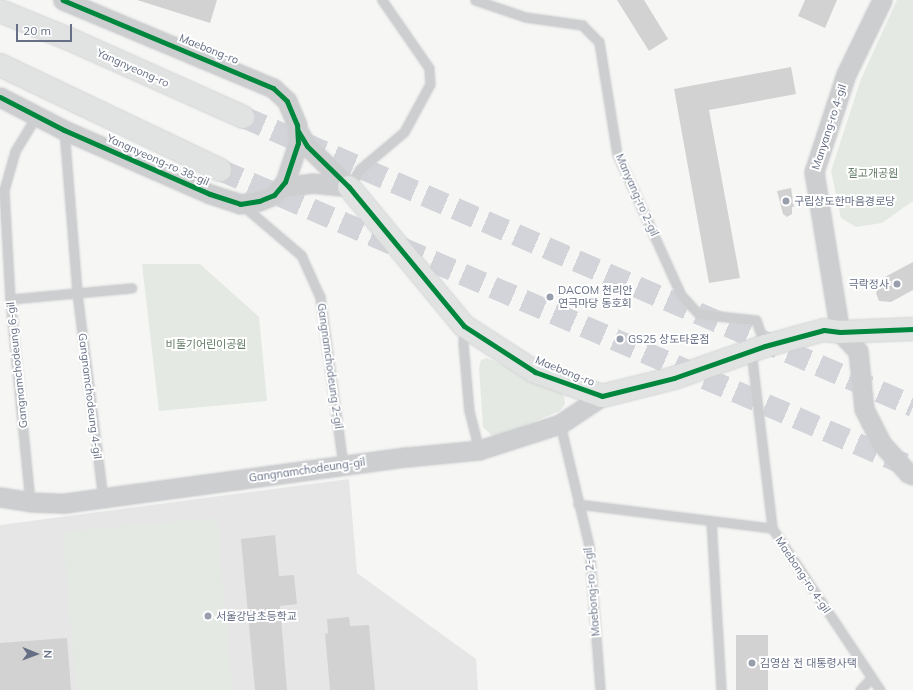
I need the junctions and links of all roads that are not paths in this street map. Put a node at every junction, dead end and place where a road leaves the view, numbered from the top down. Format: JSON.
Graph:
{"nodes":[{"id":1,"x":0,"y":0,"type":"edge"},
{"id":2,"x":63,"y":0,"type":"edge"},
{"id":3,"x":382,"y":0,"type":"edge"},
{"id":4,"x":475,"y":0,"type":"edge"},
{"id":5,"x":882,"y":0,"type":"edge"},
{"id":6,"x":0,"y":11,"type":"edge"},
{"id":7,"x":69,"y":39,"type":"junction"},
{"id":8,"x":0,"y":65,"type":"edge"},
{"id":9,"x":0,"y":97,"type":"edge"},
{"id":10,"x":37,"y":115,"type":"junction"},
{"id":11,"x":243,"y":118,"type":"tunnel mouth"},
{"id":12,"x":64,"y":130,"type":"junction"},
{"id":13,"x":298,"y":131,"type":"junction"},
{"id":14,"x":294,"y":159,"type":"joint"},
{"id":15,"x":220,"y":170,"type":"tunnel mouth"},
{"id":16,"x":281,"y":187,"type":"junction"},
{"id":17,"x":349,"y":187,"type":"junction"},
{"id":18,"x":240,"y":204,"type":"junction"},
{"id":19,"x":132,"y":288,"type":"dead end"},
{"id":20,"x":77,"y":293,"type":"junction"},
{"id":21,"x":10,"y":298,"type":"junction"},
{"id":22,"x":464,"y":326,"type":"junction"},
{"id":23,"x":913,"y":329,"type":"edge"},
{"id":24,"x":840,"y":332,"type":"junction"},
{"id":25,"x":758,"y":348,"type":"junction"},
{"id":26,"x":602,"y":396,"type":"junction"},
{"id":27,"x":560,"y":424,"type":"junction"},
{"id":28,"x":479,"y":450,"type":"junction"},
{"id":29,"x":343,"y":466,"type":"junction"},
{"id":30,"x":913,"y":475,"type":"edge"},
{"id":31,"x":0,"y":497,"type":"edge"},
{"id":32,"x":103,"y":499,"type":"junction"},
{"id":33,"x":30,"y":502,"type":"junction"},
{"id":34,"x":578,"y":504,"type":"junction"},
{"id":35,"x":711,"y":521,"type":"junction"},
{"id":36,"x":772,"y":528,"type":"junction"},
{"id":37,"x":871,"y":678,"type":"junction"},
{"id":38,"x":600,"y":690,"type":"edge"},
{"id":39,"x":721,"y":690,"type":"edge"},
{"id":40,"x":860,"y":690,"type":"edge"},
{"id":41,"x":880,"y":690,"type":"edge"}],
"edges":[{"from":1,"to":7,"type":"street"},
{"from":2,"to":13,"type":"street","name":"Maebong-ro"},
{"from":3,"to":17,"type":"lane"},
{"from":4,"to":25,"type":"lane","name":"Manyang-ro 2-gil"},
{"from":5,"to":24,"type":"street","name":"Manyang-ro 4-gil"},
{"from":6,"to":7,"type":"street","name":"Yangnyeong-ro"},
{"from":7,"to":11,"type":"street","name":"Yangnyeong-ro"},
{"from":8,"to":15,"type":"street"},
{"from":9,"to":10,"type":"street","name":"Yangnyeong-ro 38-gil"},
{"from":10,"to":12,"type":"street","name":"Yangnyeong-ro 38-gil"},
{"from":10,"to":21,"type":"lane","name":"Gangnamchodeung 6-gil"},
{"from":12,"to":18,"type":"street","name":"Yangnyeong-ro 38-gil"},
{"from":12,"to":20,"type":"lane","name":"Gangnamchodeung 4-gil"},
{"from":13,"to":14,"type":"street","name":"Maebong-ro"},
{"from":13,"to":17,"type":"street"},
{"from":14,"to":16,"type":"street","name":"Yangnyeong-ro 38-gil"},
{"from":16,"to":17,"type":"street"},
{"from":16,"to":18,"type":"street","name":"Yangnyeong-ro 38-gil"},
{"from":17,"to":22,"type":"street","name":"Maebong-ro"},
{"from":18,"to":29,"type":"lane","name":"Gangnamchodeung 2-gil"},
{"from":19,"to":20,"type":"lane"},
{"from":20,"to":21,"type":"lane"},
{"from":20,"to":32,"type":"lane","name":"Gangnamchodeung 4-gil"},
{"from":21,"to":33,"type":"lane","name":"Gangnamchodeung 6-gil"},
{"from":22,"to":26,"type":"street","name":"Maebong-ro"},
{"from":22,"to":28,"type":"lane"},
{"from":23,"to":24,"type":"street","name":"Maebong-ro"},
{"from":24,"to":25,"type":"street","name":"Maebong-ro"},
{"from":24,"to":30,"type":"street"},
{"from":25,"to":26,"type":"street","name":"Maebong-ro"},
{"from":25,"to":36,"type":"lane","name":"Maebong-ro 4-gil"},
{"from":26,"to":27,"type":"street","name":"Gangnamchodeung-gil"},
{"from":27,"to":28,"type":"street","name":"Gangnamchodeung-gil"},
{"from":27,"to":34,"type":"lane","name":"Maebong-ro 2-gil"},
{"from":28,"to":29,"type":"street","name":"Gangnamchodeung-gil"},
{"from":29,"to":32,"type":"street","name":"Gangnamchodeung-gil"},
{"from":31,"to":33,"type":"street","name":"Gangnamchodeung-gil"},
{"from":32,"to":33,"type":"street","name":"Gangnamchodeung-gil"},
{"from":34,"to":35,"type":"lane"},
{"from":34,"to":38,"type":"lane","name":"Maebong-ro 2-gil"},
{"from":35,"to":36,"type":"lane"},
{"from":35,"to":39,"type":"lane"},
{"from":36,"to":37,"type":"lane","name":"Maebong-ro 4-gil"},
{"from":37,"to":40,"type":"lane"},
{"from":37,"to":41,"type":"lane","name":"Maebong-ro 4-gil"}]}
